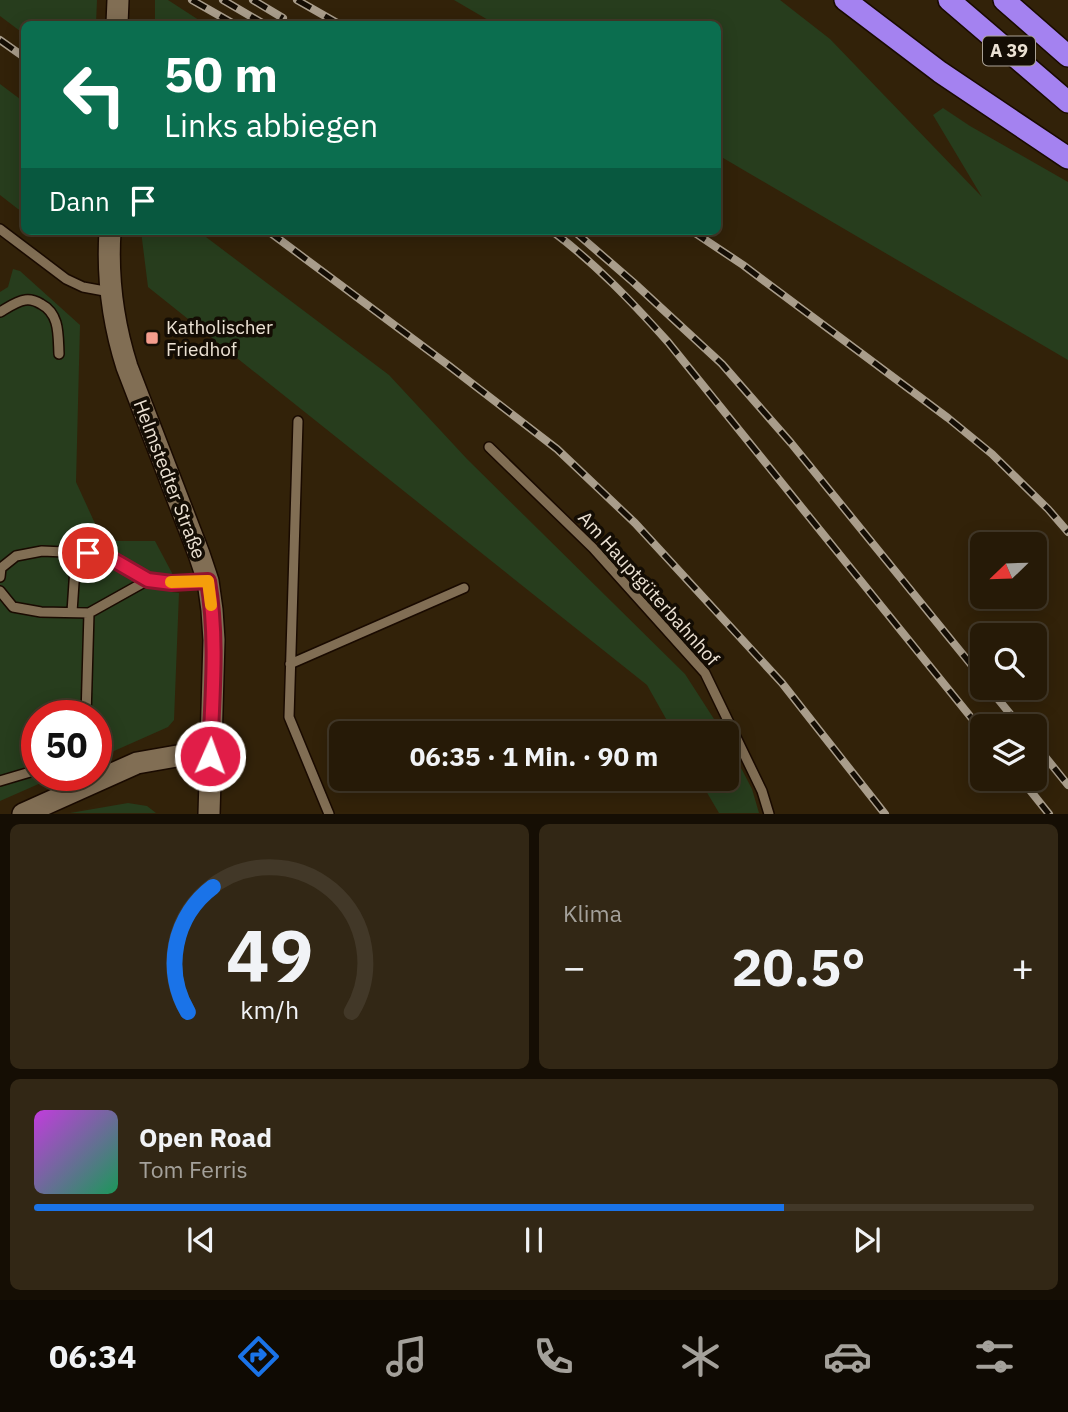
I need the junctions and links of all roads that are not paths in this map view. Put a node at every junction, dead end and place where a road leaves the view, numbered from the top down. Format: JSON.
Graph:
{"nodes":[{"id":1,"x":118,"y":0,"type":"edge"},
{"id":2,"x":845,"y":0,"type":"edge"},
{"id":3,"x":949,"y":0,"type":"edge"},
{"id":4,"x":1004,"y":0,"type":"edge"},
{"id":5,"x":117,"y":21,"type":"edge"},
{"id":6,"x":1068,"y":56,"type":"edge"},
{"id":7,"x":1068,"y":102,"type":"edge"},
{"id":8,"x":1068,"y":158,"type":"edge"},
{"id":9,"x":0,"y":229,"type":"edge"},
{"id":10,"x":110,"y":235,"type":"edge"},
{"id":11,"x":110,"y":292,"type":"junction"},
{"id":12,"x":0,"y":312,"type":"edge"},
{"id":13,"x":59,"y":354,"type":"dead end"},
{"id":14,"x":298,"y":421,"type":"dead end"},
{"id":15,"x":489,"y":447,"type":"dead end"},
{"id":16,"x":76,"y":553,"type":"junction"},
{"id":17,"x":0,"y":577,"type":"edge"},
{"id":18,"x":148,"y":580,"type":"junction"},
{"id":19,"x":208,"y":581,"type":"junction"},
{"id":20,"x":464,"y":588,"type":"dead end"},
{"id":21,"x":0,"y":592,"type":"edge"},
{"id":22,"x":72,"y":612,"type":"junction"},
{"id":23,"x":89,"y":613,"type":"junction"},
{"id":24,"x":290,"y":664,"type":"junction"},
{"id":25,"x":86,"y":700,"type":"edge"},
{"id":26,"x":210,"y":756,"type":"junction"},
{"id":27,"x":21,"y":775,"type":"edge"},
{"id":28,"x":0,"y":781,"type":"edge"},
{"id":29,"x":23,"y":814,"type":"edge"},
{"id":30,"x":209,"y":814,"type":"edge"},
{"id":31,"x":329,"y":814,"type":"edge"},
{"id":32,"x":769,"y":814,"type":"edge"}],
"edges":[{"from":1,"to":5,"type":"main road"},
{"from":2,"to":8,"type":"highway"},
{"from":3,"to":7,"type":"highway","number":"A 39"},
{"from":4,"to":6,"type":"highway","number":"A 39"},
{"from":9,"to":11,"type":"lane"},
{"from":10,"to":11,"type":"main road","name":"Helmstedter Straße"},
{"from":11,"to":19,"type":"main road","name":"Helmstedter Straße"},
{"from":12,"to":13,"type":"lane"},
{"from":14,"to":24,"type":"lane"},
{"from":15,"to":32,"type":"lane","name":"Am Hauptgüterbahnhof"},
{"from":16,"to":17,"type":"lane"},
{"from":16,"to":18,"type":"lane"},
{"from":16,"to":22,"type":"lane"},
{"from":18,"to":19,"type":"lane"},
{"from":18,"to":23,"type":"lane"},
{"from":19,"to":26,"type":"main road","name":"Helmstedter Straße"},
{"from":20,"to":24,"type":"lane"},
{"from":21,"to":22,"type":"lane"},
{"from":22,"to":23,"type":"lane"},
{"from":23,"to":25,"type":"lane"},
{"from":24,"to":31,"type":"lane"},
{"from":26,"to":29,"type":"main road"},
{"from":26,"to":30,"type":"main road","name":"Helmstedter Straße"},
{"from":27,"to":28,"type":"lane"}]}
